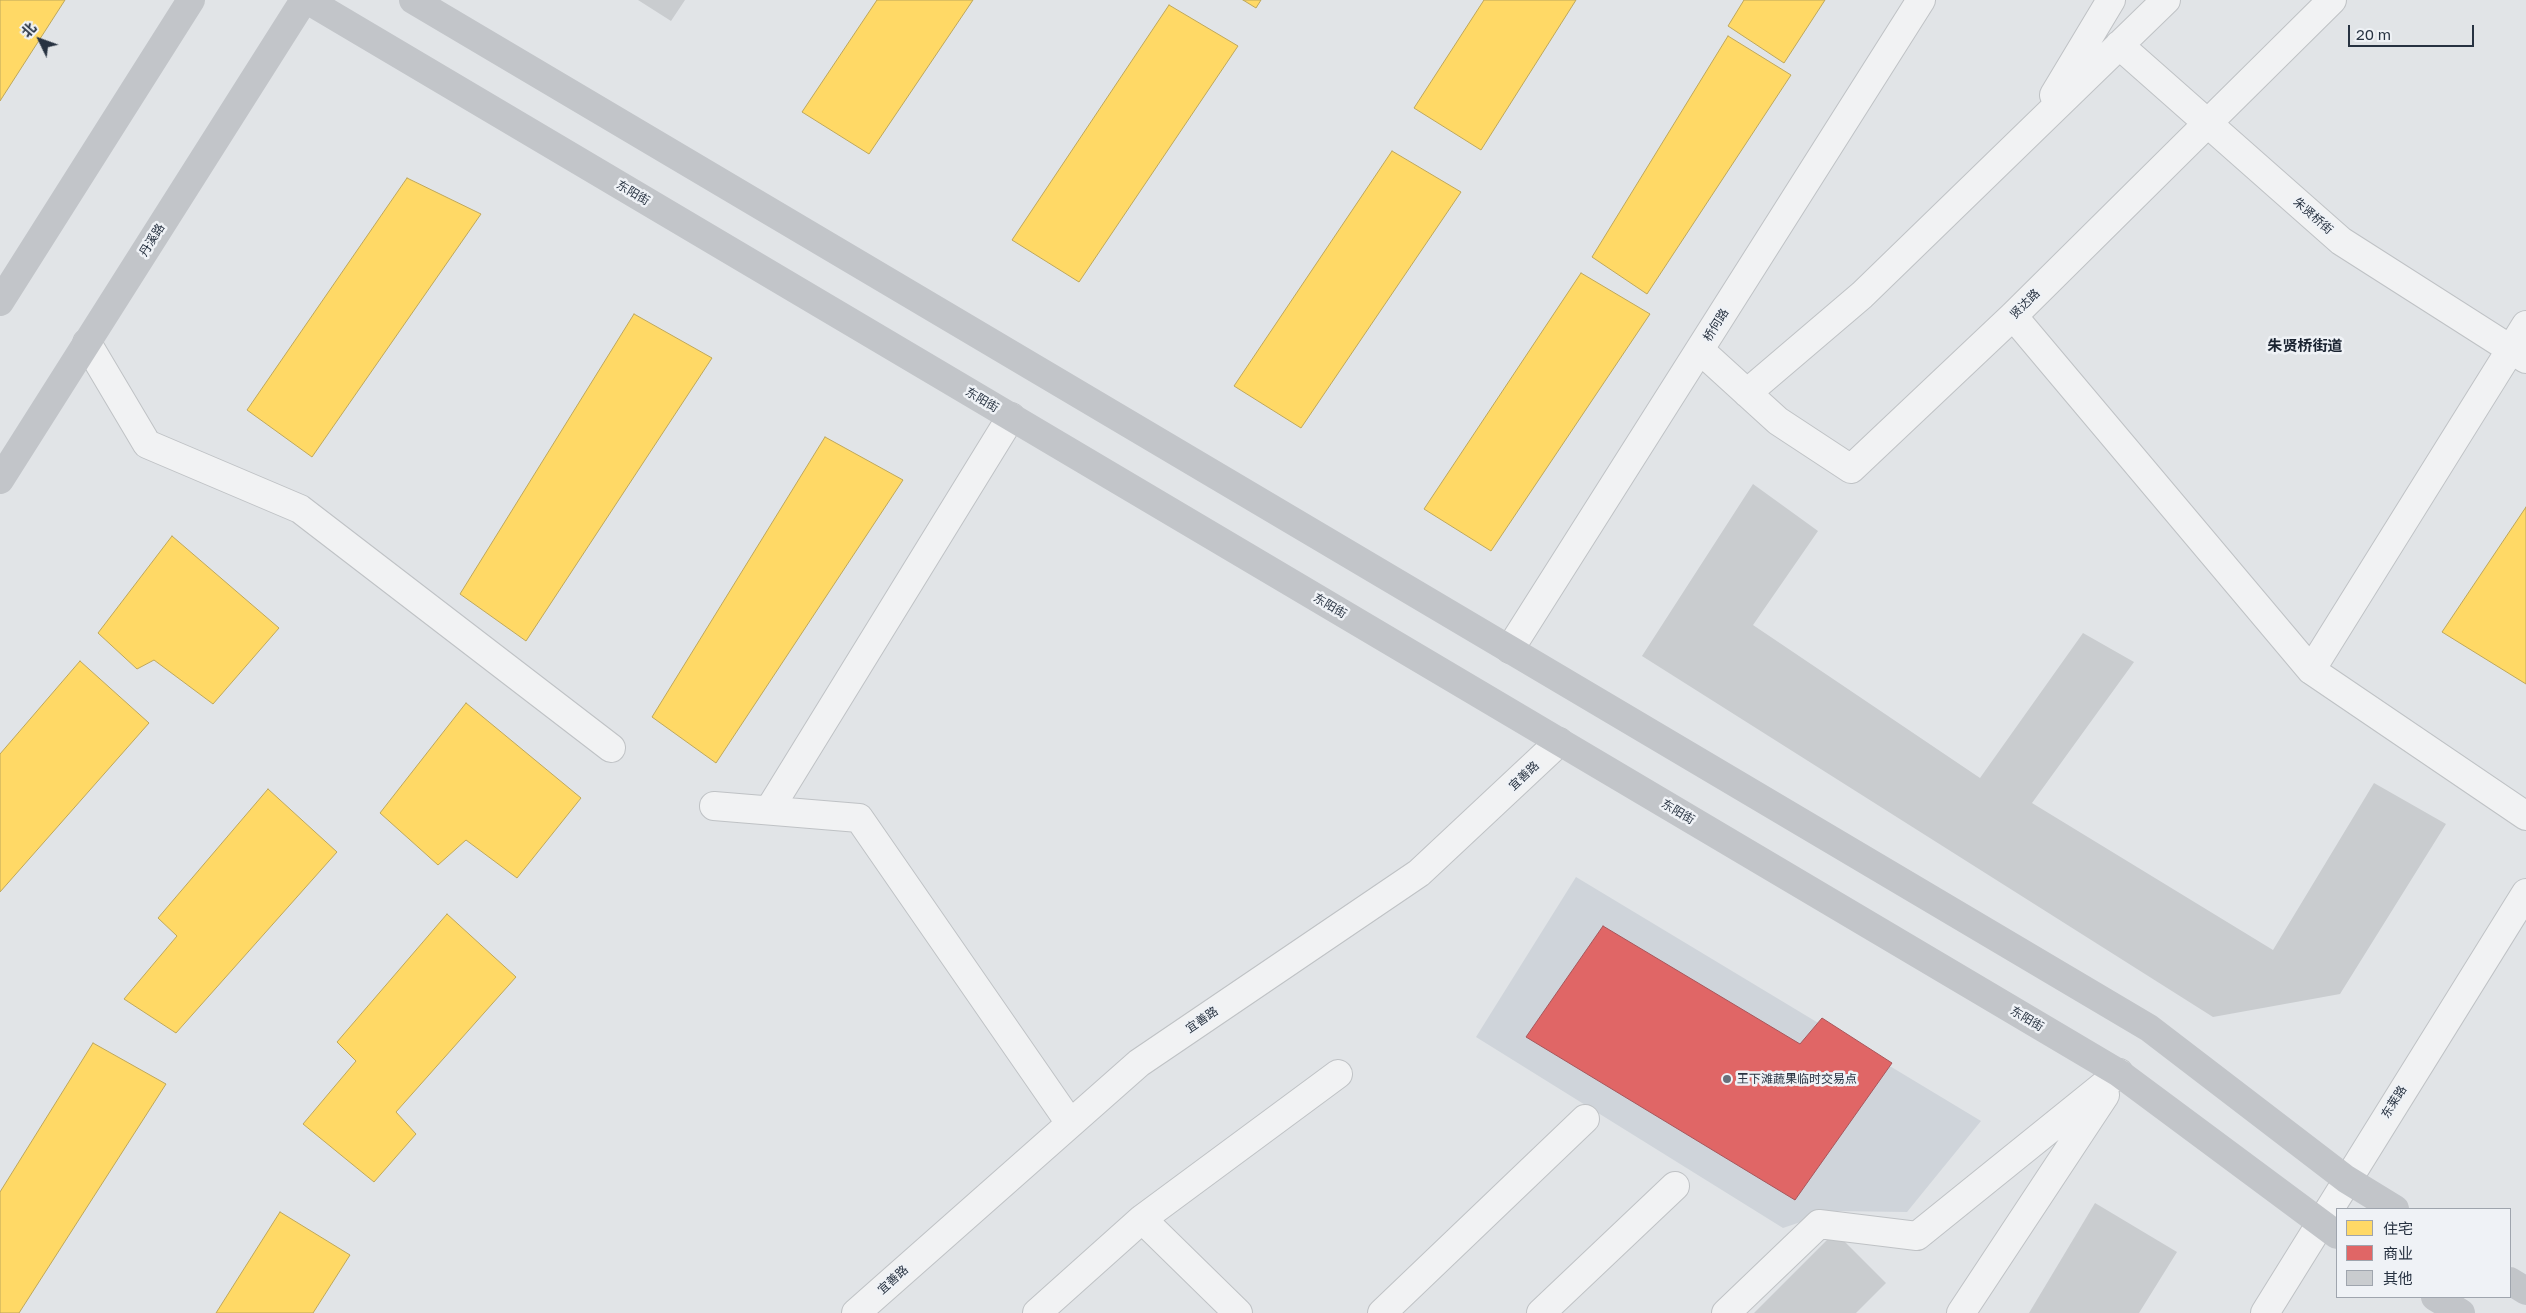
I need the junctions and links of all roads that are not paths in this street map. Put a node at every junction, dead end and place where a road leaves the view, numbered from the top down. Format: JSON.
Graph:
{"nodes":[{"id":1,"x":191,"y":0,"type":"edge"},
{"id":2,"x":306,"y":0,"type":"edge"},
{"id":3,"x":414,"y":0,"type":"edge"},
{"id":4,"x":1921,"y":0,"type":"edge"},
{"id":5,"x":2111,"y":0,"type":"edge"},
{"id":6,"x":2166,"y":0,"type":"edge"},
{"id":7,"x":2332,"y":0,"type":"edge"},
{"id":8,"x":2120,"y":45,"type":"junction"},
{"id":9,"x":2207,"y":124,"type":"junction"},
{"id":10,"x":2036,"y":127,"type":"junction"},
{"id":11,"x":0,"y":302,"type":"edge"},
{"id":12,"x":2013,"y":316,"type":"junction"},
{"id":13,"x":2526,"y":325,"type":"edge"},
{"id":14,"x":87,"y":343,"type":"junction"},
{"id":15,"x":1700,"y":350,"type":"junction"},
{"id":16,"x":2518,"y":354,"type":"edge"},
{"id":17,"x":1747,"y":393,"type":"junction"},
{"id":18,"x":1011,"y":417,"type":"junction"},
{"id":19,"x":0,"y":480,"type":"edge"},
{"id":20,"x":1510,"y":649,"type":"junction"},
{"id":21,"x":2311,"y":670,"type":"junction"},
{"id":22,"x":1560,"y":742,"type":"junction"},
{"id":23,"x":611,"y":748,"type":"dead end"},
{"id":24,"x":714,"y":806,"type":"dead end"},
{"id":25,"x":769,"y":810,"type":"junction"},
{"id":26,"x":2526,"y":816,"type":"edge"},
{"id":27,"x":2526,"y":893,"type":"edge"},
{"id":28,"x":2119,"y":1073,"type":"junction"},
{"id":29,"x":1338,"y":1074,"type":"dead end"},
{"id":30,"x":1585,"y":1119,"type":"dead end"},
{"id":31,"x":1070,"y":1123,"type":"junction"},
{"id":32,"x":2346,"y":1179,"type":"junction"},
{"id":33,"x":1674,"y":1186,"type":"dead end"},
{"id":34,"x":2393,"y":1208,"type":"edge"},
{"id":35,"x":1142,"y":1219,"type":"junction"},
{"id":36,"x":2328,"y":1230,"type":"edge"},
{"id":37,"x":2511,"y":1282,"type":"edge"},
{"id":38,"x":2526,"y":1291,"type":"edge"},
{"id":39,"x":2437,"y":1298,"type":"edge"},
{"id":40,"x":856,"y":1313,"type":"edge"},
{"id":41,"x":1037,"y":1313,"type":"edge"},
{"id":42,"x":1238,"y":1313,"type":"edge"},
{"id":43,"x":1382,"y":1313,"type":"edge"},
{"id":44,"x":1541,"y":1313,"type":"edge"},
{"id":45,"x":1726,"y":1313,"type":"edge"},
{"id":46,"x":1961,"y":1313,"type":"edge"},
{"id":47,"x":2265,"y":1313,"type":"edge"},
{"id":48,"x":2461,"y":1313,"type":"edge"}],
"edges":[{"from":1,"to":11,"type":"main road"},
{"from":2,"to":14,"type":"main road","name":"丹溪路"},
{"from":2,"to":18,"type":"main road","name":"东阳街"},
{"from":3,"to":20,"type":"main road"},
{"from":4,"to":15,"type":"street","name":"桥何路"},
{"from":5,"to":10,"type":"street"},
{"from":6,"to":8,"type":"street"},
{"from":7,"to":9,"type":"street","name":"贤达路"},
{"from":8,"to":9,"type":"street","name":"朱贤桥街"},
{"from":8,"to":10,"type":"street"},
{"from":9,"to":12,"type":"street","name":"贤达路"},
{"from":9,"to":16,"type":"street","name":"朱贤桥街"},
{"from":10,"to":17,"type":"street"},
{"from":12,"to":17,"type":"street","name":"贤达路"},
{"from":12,"to":21,"type":"street"},
{"from":13,"to":16,"type":"street"},
{"from":14,"to":19,"type":"main road","name":"丹溪路"},
{"from":14,"to":23,"type":"street"},
{"from":15,"to":17,"type":"street","name":"贤达路"},
{"from":15,"to":20,"type":"street","name":"桥何路"},
{"from":16,"to":21,"type":"street"},
{"from":18,"to":22,"type":"main road","name":"东阳街"},
{"from":18,"to":25,"type":"street"},
{"from":20,"to":32,"type":"main road"},
{"from":21,"to":26,"type":"street"},
{"from":22,"to":28,"type":"main road","name":"东阳街"},
{"from":22,"to":31,"type":"street","name":"宜善路"},
{"from":24,"to":25,"type":"street"},
{"from":25,"to":31,"type":"street"},
{"from":27,"to":32,"type":"street","name":"东莱路"},
{"from":28,"to":36,"type":"main road","name":"东阳街"},
{"from":28,"to":45,"type":"street"},
{"from":28,"to":46,"type":"street"},
{"from":29,"to":35,"type":"street"},
{"from":30,"to":43,"type":"street"},
{"from":31,"to":40,"type":"street","name":"宜善路"},
{"from":32,"to":34,"type":"main road"},
{"from":32,"to":36,"type":"street","name":"东莱路"},
{"from":33,"to":44,"type":"street"},
{"from":35,"to":41,"type":"street"},
{"from":35,"to":42,"type":"street"},
{"from":36,"to":47,"type":"street","name":"东莱路"},
{"from":37,"to":38,"type":"main road"},
{"from":39,"to":48,"type":"main road"}]}
